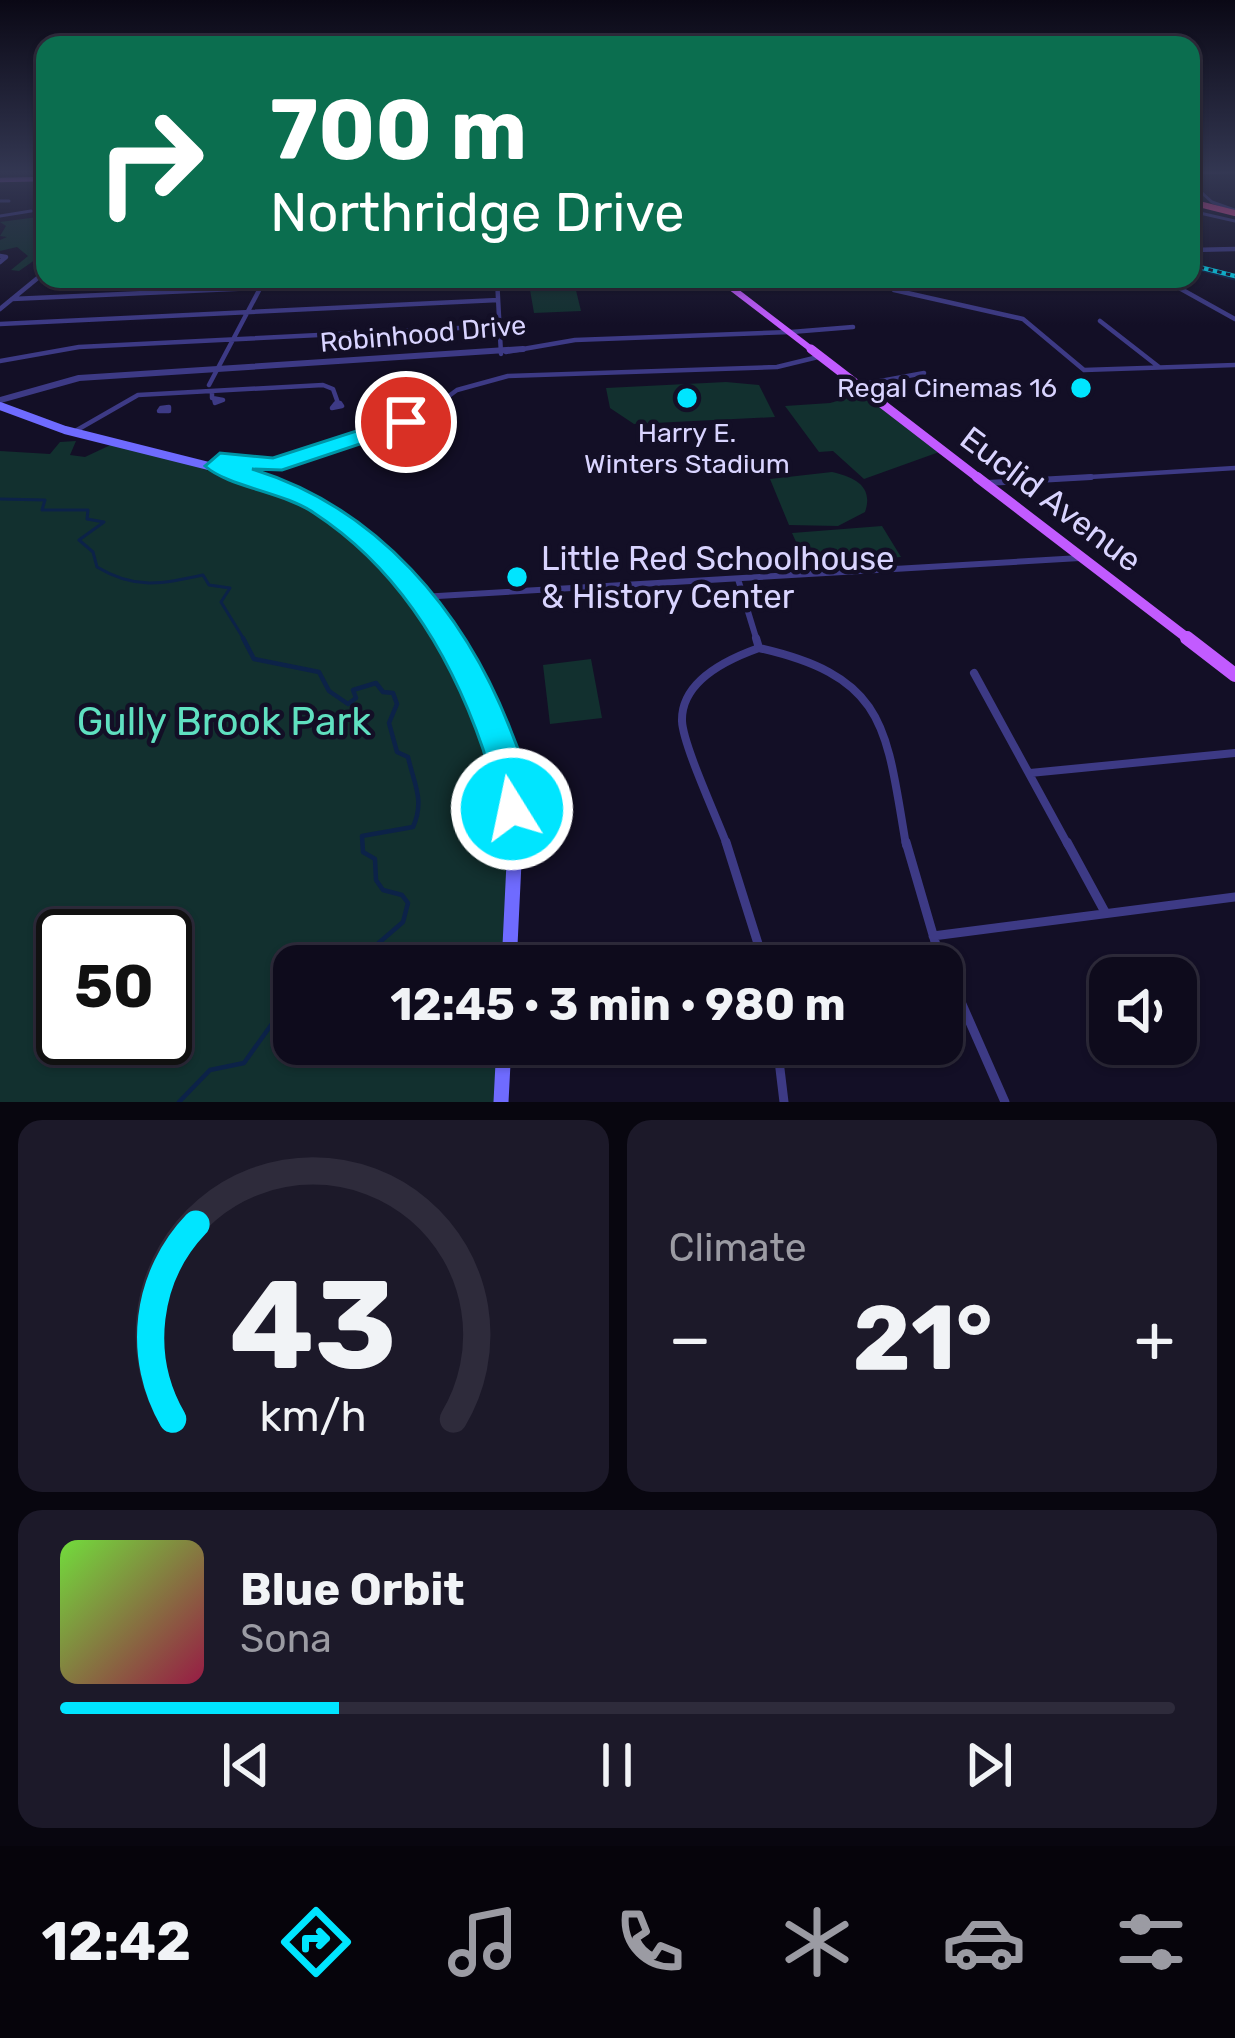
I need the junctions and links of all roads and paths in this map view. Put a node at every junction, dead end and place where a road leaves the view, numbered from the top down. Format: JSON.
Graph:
{"nodes":[{"id":1,"x":1235,"y":249,"type":"edge"},
{"id":2,"x":1200,"y":250,"type":"edge"},
{"id":3,"x":36,"y":281,"type":"edge"},
{"id":4,"x":260,"y":288,"type":"joint"},
{"id":5,"x":497,"y":288,"type":"edge"},
{"id":6,"x":732,"y":288,"type":"edge"},
{"id":7,"x":893,"y":288,"type":"edge"},
{"id":8,"x":1179,"y":288,"type":"edge"},
{"id":9,"x":12,"y":299,"type":"junction"},
{"id":10,"x":498,"y":300,"type":"junction"},
{"id":11,"x":0,"y":309,"type":"edge"},
{"id":12,"x":248,"y":311,"type":"junction"},
{"id":13,"x":1235,"y":319,"type":"edge"},
{"id":14,"x":1100,"y":322,"type":"dead end"},
{"id":15,"x":0,"y":324,"type":"edge"},
{"id":16,"x":499,"y":326,"type":"junction"},
{"id":17,"x":853,"y":327,"type":"dead end"},
{"id":18,"x":791,"y":332,"type":"junction"},
{"id":19,"x":233,"y":339,"type":"junction"},
{"id":20,"x":501,"y":354,"type":"junction"},
{"id":21,"x":822,"y":356,"type":"junction"},
{"id":22,"x":0,"y":361,"type":"edge"},
{"id":23,"x":1235,"y":365,"type":"edge"},
{"id":24,"x":1162,"y":369,"type":"junction"},
{"id":25,"x":217,"y":370,"type":"junction"},
{"id":26,"x":924,"y":373,"type":"dead end"},
{"id":27,"x":860,"y":385,"type":"junction"},
{"id":28,"x":211,"y":388,"type":"junction"},
{"id":29,"x":159,"y":394,"type":"junction"},
{"id":30,"x":214,"y":400,"type":"dead end"},
{"id":31,"x":0,"y":403,"type":"edge"},
{"id":32,"x":338,"y":403,"type":"dead end"},
{"id":33,"x":161,"y":408,"type":"dead end"},
{"id":34,"x":77,"y":430,"type":"junction"},
{"id":35,"x":217,"y":466,"type":"junction"},
{"id":36,"x":1235,"y":468,"type":"edge"},
{"id":37,"x":986,"y":483,"type":"junction"},
{"id":38,"x":1084,"y":558,"type":"junction"},
{"id":39,"x":738,"y":579,"type":"junction"},
{"id":40,"x":421,"y":597,"type":"junction"},
{"id":41,"x":758,"y":648,"type":"junction"},
{"id":42,"x":974,"y":673,"type":"dead end"},
{"id":43,"x":1235,"y":675,"type":"edge"},
{"id":44,"x":1235,"y":753,"type":"edge"},
{"id":45,"x":1028,"y":773,"type":"junction"},
{"id":46,"x":1235,"y":897,"type":"edge"},
{"id":47,"x":1105,"y":913,"type":"junction"},
{"id":48,"x":933,"y":936,"type":"junction"},
{"id":49,"x":510,"y":945,"type":"edge"},
{"id":50,"x":758,"y":945,"type":"edge"},
{"id":51,"x":503,"y":1065,"type":"edge"},
{"id":52,"x":780,"y":1065,"type":"edge"},
{"id":53,"x":501,"y":1102,"type":"edge"},
{"id":54,"x":784,"y":1102,"type":"edge"},
{"id":55,"x":1005,"y":1102,"type":"edge"}],
"edges":[{"from":1,"to":2,"type":"street"},
{"from":3,"to":9,"type":"street"},
{"from":4,"to":9,"type":"street"},
{"from":4,"to":12,"type":"street"},
{"from":5,"to":10,"type":"street"},
{"from":6,"to":18,"type":"main road","name":"Euclid Avenue"},
{"from":7,"to":24,"type":"street"},
{"from":8,"to":13,"type":"street"},
{"from":9,"to":11,"type":"street"},
{"from":10,"to":12,"type":"street"},
{"from":10,"to":16,"type":"street"},
{"from":12,"to":15,"type":"street"},
{"from":12,"to":19,"type":"street"},
{"from":14,"to":24,"type":"street"},
{"from":16,"to":19,"type":"street"},
{"from":16,"to":20,"type":"street"},
{"from":17,"to":18,"type":"street","name":"Robinhood Drive"},
{"from":18,"to":20,"type":"street","name":"Robinhood Drive"},
{"from":18,"to":21,"type":"main road","name":"Euclid Avenue"},
{"from":19,"to":22,"type":"street"},
{"from":19,"to":25,"type":"street"},
{"from":20,"to":25,"type":"street","name":"Robinhood Drive"},
{"from":21,"to":27,"type":"main road","name":"Euclid Avenue"},
{"from":21,"to":35,"type":"street"},
{"from":23,"to":24,"type":"street"},
{"from":25,"to":28,"type":"street"},
{"from":25,"to":31,"type":"street","name":"Robinhood Drive"},
{"from":26,"to":27,"type":"street"},
{"from":27,"to":37,"type":"main road","name":"Euclid Avenue"},
{"from":28,"to":29,"type":"street"},
{"from":28,"to":30,"type":"street"},
{"from":28,"to":32,"type":"street"},
{"from":29,"to":33,"type":"street"},
{"from":29,"to":34,"type":"street"},
{"from":31,"to":34,"type":"main road"},
{"from":34,"to":35,"type":"main road"},
{"from":35,"to":40,"type":"main road"},
{"from":36,"to":37,"type":"street"},
{"from":37,"to":38,"type":"main road","name":"Euclid Avenue"},
{"from":38,"to":39,"type":"street"},
{"from":38,"to":43,"type":"main road","name":"Euclid Avenue"},
{"from":39,"to":40,"type":"street"},
{"from":39,"to":41,"type":"street"},
{"from":40,"to":49,"type":"main road"},
{"from":41,"to":48,"type":"street"},
{"from":41,"to":50,"type":"street"},
{"from":42,"to":45,"type":"street"},
{"from":44,"to":45,"type":"street"},
{"from":45,"to":47,"type":"street"},
{"from":46,"to":47,"type":"street"},
{"from":47,"to":48,"type":"street"},
{"from":48,"to":55,"type":"street"},
{"from":51,"to":53,"type":"main road"},
{"from":52,"to":54,"type":"street"}]}
